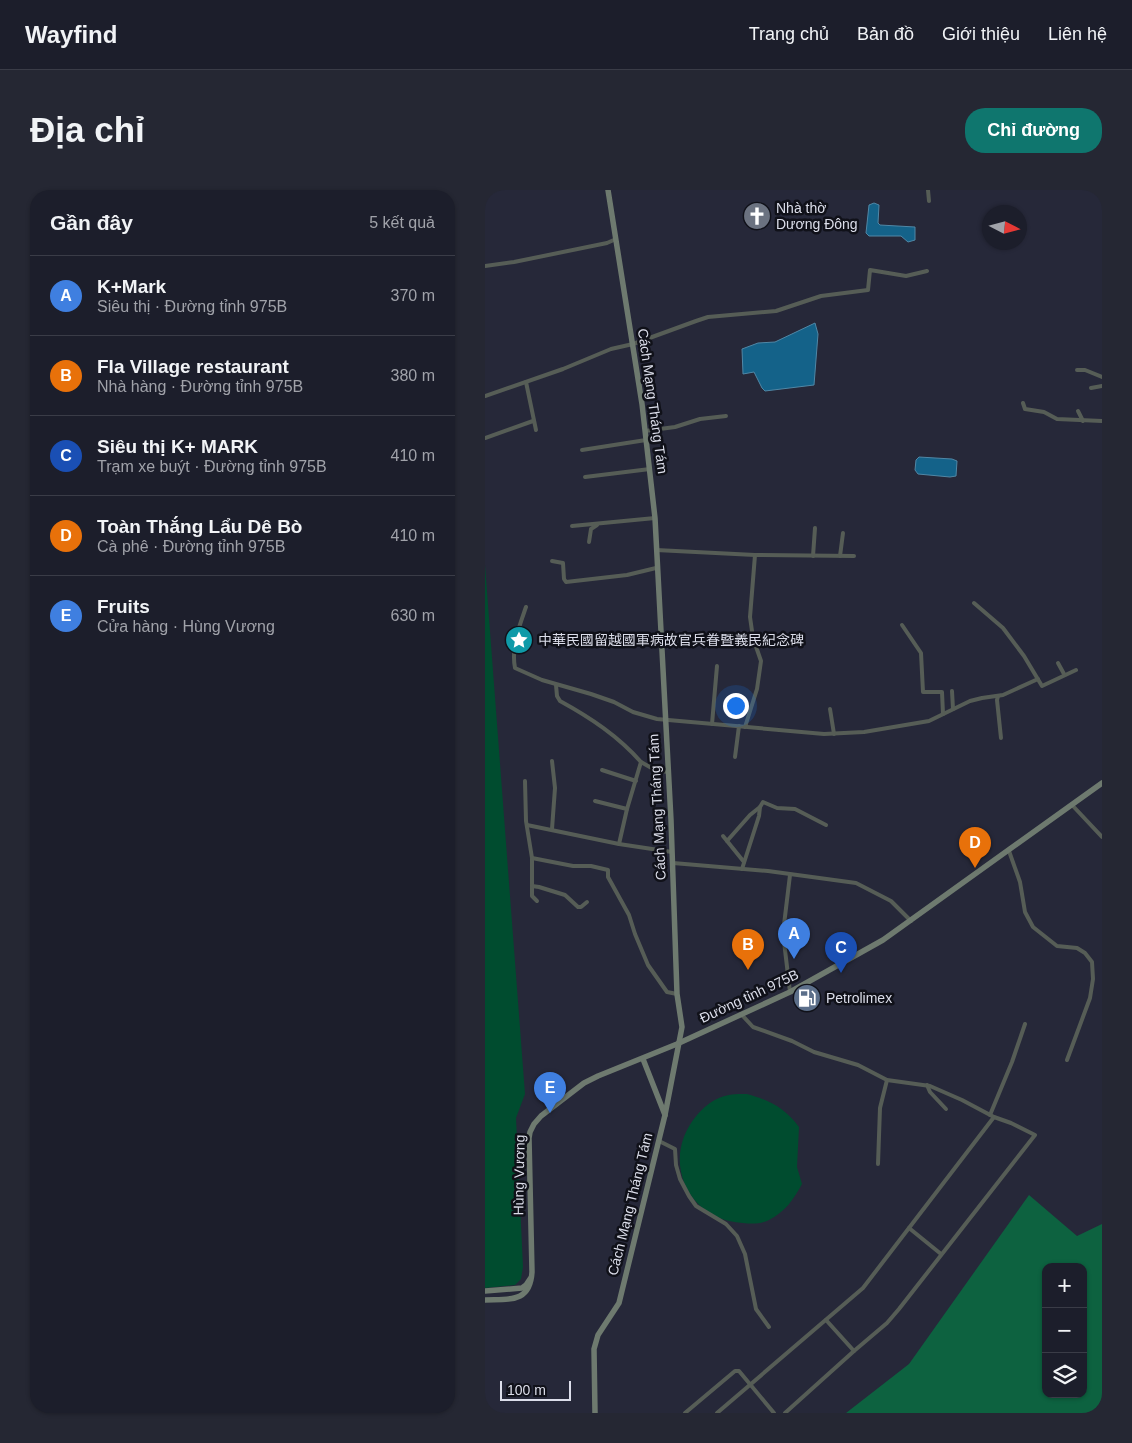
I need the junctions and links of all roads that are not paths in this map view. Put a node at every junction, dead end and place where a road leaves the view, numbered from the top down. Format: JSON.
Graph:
{"nodes":[{"id":1,"x":608,"y":190,"type":"edge"},
{"id":2,"x":928,"y":190,"type":"edge"},
{"id":3,"x":929,"y":201,"type":"dead end"},
{"id":4,"x":616,"y":239,"type":"junction"},
{"id":5,"x":485,"y":266,"type":"edge"},
{"id":6,"x":927,"y":271,"type":"dead end"},
{"id":7,"x":633,"y":344,"type":"junction"},
{"id":8,"x":1077,"y":370,"type":"dead end"},
{"id":9,"x":1102,"y":377,"type":"edge"},
{"id":10,"x":526,"y":382,"type":"junction"},
{"id":11,"x":1102,"y":386,"type":"edge"},
{"id":12,"x":1091,"y":388,"type":"dead end"},
{"id":13,"x":485,"y":396,"type":"edge"},
{"id":14,"x":1023,"y":403,"type":"dead end"},
{"id":15,"x":1078,"y":411,"type":"dead end"},
{"id":16,"x":726,"y":416,"type":"dead end"},
{"id":17,"x":533,"y":421,"type":"junction"},
{"id":18,"x":1083,"y":421,"type":"junction"},
{"id":19,"x":1102,"y":421,"type":"edge"},
{"id":20,"x":536,"y":430,"type":"dead end"},
{"id":21,"x":645,"y":431,"type":"junction"},
{"id":22,"x":485,"y":438,"type":"edge"},
{"id":23,"x":646,"y":440,"type":"junction"},
{"id":24,"x":581,"y":450,"type":"dead end"},
{"id":25,"x":650,"y":469,"type":"junction"},
{"id":26,"x":585,"y":477,"type":"dead end"},
{"id":27,"x":655,"y":518,"type":"junction"},
{"id":28,"x":597,"y":525,"type":"junction"},
{"id":29,"x":572,"y":526,"type":"dead end"},
{"id":30,"x":815,"y":528,"type":"dead end"},
{"id":31,"x":843,"y":533,"type":"dead end"},
{"id":32,"x":589,"y":542,"type":"dead end"},
{"id":33,"x":656,"y":550,"type":"junction"},
{"id":34,"x":755,"y":556,"type":"junction"},
{"id":35,"x":813,"y":556,"type":"junction"},
{"id":36,"x":839,"y":556,"type":"junction"},
{"id":37,"x":854,"y":556,"type":"dead end"},
{"id":38,"x":552,"y":561,"type":"dead end"},
{"id":39,"x":656,"y":568,"type":"junction"},
{"id":40,"x":973,"y":603,"type":"dead end"},
{"id":41,"x":526,"y":608,"type":"dead end"},
{"id":42,"x":902,"y":625,"type":"dead end"},
{"id":43,"x":1058,"y":663,"type":"dead end"},
{"id":44,"x":717,"y":666,"type":"dead end"},
{"id":45,"x":1076,"y":670,"type":"dead end"},
{"id":46,"x":1064,"y":674,"type":"junction"},
{"id":47,"x":1038,"y":679,"type":"junction"},
{"id":48,"x":556,"y":685,"type":"junction"},
{"id":49,"x":952,"y":691,"type":"dead end"},
{"id":50,"x":998,"y":696,"type":"junction"},
{"id":51,"x":830,"y":709,"type":"dead end"},
{"id":52,"x":953,"y":709,"type":"junction"},
{"id":53,"x":943,"y":714,"type":"junction"},
{"id":54,"x":665,"y":720,"type":"junction"},
{"id":55,"x":712,"y":724,"type":"junction"},
{"id":56,"x":739,"y":726,"type":"junction"},
{"id":57,"x":745,"y":727,"type":"junction"},
{"id":58,"x":834,"y":734,"type":"junction"},
{"id":59,"x":1001,"y":738,"type":"dead end"},
{"id":60,"x":735,"y":758,"type":"dead end"},
{"id":61,"x":552,"y":761,"type":"dead end"},
{"id":62,"x":641,"y":762,"type":"junction"},
{"id":63,"x":602,"y":770,"type":"dead end"},
{"id":64,"x":668,"y":772,"type":"junction"},
{"id":65,"x":525,"y":781,"type":"dead end"},
{"id":66,"x":635,"y":781,"type":"junction"},
{"id":67,"x":1102,"y":783,"type":"edge"},
{"id":68,"x":595,"y":801,"type":"dead end"},
{"id":69,"x":1072,"y":805,"type":"junction"},
{"id":70,"x":760,"y":807,"type":"junction"},
{"id":71,"x":627,"y":808,"type":"junction"},
{"id":72,"x":527,"y":824,"type":"junction"},
{"id":73,"x":826,"y":825,"type":"dead end"},
{"id":74,"x":552,"y":830,"type":"junction"},
{"id":75,"x":723,"y":836,"type":"dead end"},
{"id":76,"x":1102,"y":837,"type":"edge"},
{"id":77,"x":727,"y":841,"type":"junction"},
{"id":78,"x":619,"y":844,"type":"junction"},
{"id":79,"x":1009,"y":851,"type":"junction"},
{"id":80,"x":672,"y":852,"type":"junction"},
{"id":81,"x":532,"y":858,"type":"junction"},
{"id":82,"x":743,"y":862,"type":"junction"},
{"id":83,"x":673,"y":864,"type":"junction"},
{"id":84,"x":742,"y":869,"type":"junction"},
{"id":85,"x":790,"y":875,"type":"junction"},
{"id":86,"x":532,"y":886,"type":"junction"},
{"id":87,"x":537,"y":901,"type":"dead end"},
{"id":88,"x":587,"y":902,"type":"dead end"},
{"id":89,"x":911,"y":921,"type":"junction"},
{"id":90,"x":790,"y":992,"type":"junction"},
{"id":91,"x":677,"y":994,"type":"junction"},
{"id":92,"x":741,"y":1014,"type":"junction"},
{"id":93,"x":1025,"y":1024,"type":"dead end"},
{"id":94,"x":677,"y":1044,"type":"junction"},
{"id":95,"x":643,"y":1059,"type":"junction"},
{"id":96,"x":1067,"y":1060,"type":"dead end"},
{"id":97,"x":887,"y":1080,"type":"junction"},
{"id":98,"x":927,"y":1085,"type":"junction"},
{"id":99,"x":946,"y":1109,"type":"dead end"},
{"id":100,"x":665,"y":1115,"type":"junction"},
{"id":101,"x":992,"y":1116,"type":"junction"},
{"id":102,"x":659,"y":1141,"type":"junction"},
{"id":103,"x":878,"y":1164,"type":"dead end"},
{"id":104,"x":909,"y":1228,"type":"junction"},
{"id":105,"x":941,"y":1254,"type":"junction"},
{"id":106,"x":532,"y":1272,"type":"junction"},
{"id":107,"x":485,"y":1291,"type":"edge"},
{"id":108,"x":485,"y":1300,"type":"edge"},
{"id":109,"x":826,"y":1320,"type":"junction"},
{"id":110,"x":769,"y":1327,"type":"dead end"},
{"id":111,"x":853,"y":1351,"type":"junction"},
{"id":112,"x":750,"y":1385,"type":"junction"},
{"id":113,"x":595,"y":1413,"type":"edge"},
{"id":114,"x":685,"y":1413,"type":"edge"},
{"id":115,"x":717,"y":1413,"type":"edge"},
{"id":116,"x":774,"y":1413,"type":"edge"},
{"id":117,"x":785,"y":1413,"type":"edge"}],
"edges":[{"from":1,"to":4,"type":"street","name":"Cách Mạng Tháng Tám"},
{"from":2,"to":3,"type":"street"},
{"from":4,"to":5,"type":"street"},
{"from":4,"to":7,"type":"street","name":"Cách Mạng Tháng Tám"},
{"from":6,"to":7,"type":"street"},
{"from":7,"to":10,"type":"street"},
{"from":7,"to":21,"type":"street","name":"Cách Mạng Tháng Tám"},
{"from":8,"to":9,"type":"street"},
{"from":10,"to":13,"type":"street"},
{"from":10,"to":17,"type":"street"},
{"from":11,"to":12,"type":"street"},
{"from":14,"to":18,"type":"street"},
{"from":15,"to":18,"type":"street"},
{"from":16,"to":21,"type":"street"},
{"from":17,"to":20,"type":"street"},
{"from":17,"to":22,"type":"street"},
{"from":18,"to":19,"type":"street"},
{"from":21,"to":23,"type":"street","name":"Cách Mạng Tháng Tám"},
{"from":23,"to":24,"type":"street"},
{"from":23,"to":25,"type":"street","name":"Cách Mạng Tháng Tám"},
{"from":25,"to":26,"type":"street"},
{"from":25,"to":27,"type":"street","name":"Cách Mạng Tháng Tám"},
{"from":27,"to":28,"type":"street"},
{"from":27,"to":33,"type":"street","name":"Cách Mạng Tháng Tám"},
{"from":28,"to":29,"type":"street"},
{"from":28,"to":32,"type":"street"},
{"from":30,"to":35,"type":"street"},
{"from":31,"to":36,"type":"street"},
{"from":33,"to":34,"type":"street"},
{"from":33,"to":39,"type":"street","name":"Cách Mạng Tháng Tám"},
{"from":34,"to":35,"type":"street"},
{"from":34,"to":57,"type":"street"},
{"from":35,"to":36,"type":"street"},
{"from":36,"to":37,"type":"street"},
{"from":38,"to":39,"type":"street"},
{"from":39,"to":54,"type":"street","name":"Cách Mạng Tháng Tám"},
{"from":40,"to":47,"type":"street"},
{"from":41,"to":48,"type":"street"},
{"from":42,"to":53,"type":"street"},
{"from":43,"to":46,"type":"street"},
{"from":44,"to":55,"type":"street"},
{"from":45,"to":46,"type":"street"},
{"from":46,"to":47,"type":"street"},
{"from":47,"to":50,"type":"street"},
{"from":48,"to":54,"type":"street"},
{"from":48,"to":62,"type":"street"},
{"from":49,"to":52,"type":"street"},
{"from":50,"to":52,"type":"street"},
{"from":50,"to":59,"type":"street"},
{"from":51,"to":58,"type":"street"},
{"from":52,"to":53,"type":"street"},
{"from":53,"to":58,"type":"street"},
{"from":54,"to":55,"type":"street"},
{"from":54,"to":64,"type":"street","name":"Cách Mạng Tháng Tám"},
{"from":55,"to":56,"type":"street"},
{"from":56,"to":57,"type":"street"},
{"from":56,"to":60,"type":"street"},
{"from":57,"to":58,"type":"street"},
{"from":61,"to":74,"type":"street"},
{"from":62,"to":64,"type":"street"},
{"from":62,"to":66,"type":"street"},
{"from":63,"to":66,"type":"street"},
{"from":64,"to":80,"type":"street","name":"Cách Mạng Tháng Tám"},
{"from":65,"to":72,"type":"street"},
{"from":66,"to":71,"type":"street"},
{"from":67,"to":69,"type":"street","name":"Đường tỉnh 975B"},
{"from":68,"to":71,"type":"street"},
{"from":69,"to":76,"type":"street"},
{"from":69,"to":79,"type":"street","name":"Đường tỉnh 975B"},
{"from":70,"to":73,"type":"street"},
{"from":70,"to":77,"type":"street"},
{"from":70,"to":82,"type":"street"},
{"from":71,"to":78,"type":"street"},
{"from":72,"to":74,"type":"street"},
{"from":72,"to":81,"type":"street"},
{"from":74,"to":78,"type":"street"},
{"from":75,"to":77,"type":"street"},
{"from":77,"to":82,"type":"street"},
{"from":78,"to":80,"type":"street"},
{"from":79,"to":89,"type":"street","name":"Đường tỉnh 975B"},
{"from":79,"to":96,"type":"street"},
{"from":80,"to":83,"type":"street","name":"Cách Mạng Tháng Tám"},
{"from":81,"to":86,"type":"street"},
{"from":81,"to":91,"type":"street"},
{"from":82,"to":84,"type":"street"},
{"from":83,"to":84,"type":"street"},
{"from":83,"to":91,"type":"street","name":"Cách Mạng Tháng Tám"},
{"from":84,"to":85,"type":"street"},
{"from":85,"to":89,"type":"street"},
{"from":85,"to":90,"type":"street"},
{"from":86,"to":87,"type":"street"},
{"from":86,"to":88,"type":"street"},
{"from":89,"to":90,"type":"street","name":"Đường tỉnh 975B"},
{"from":90,"to":92,"type":"street","name":"Đường tỉnh 975B"},
{"from":91,"to":94,"type":"street","name":"Cách Mạng Tháng Tám"},
{"from":92,"to":94,"type":"street","name":"Đường tỉnh 975B"},
{"from":92,"to":97,"type":"street"},
{"from":93,"to":101,"type":"street"},
{"from":94,"to":95,"type":"street","name":"Hùng Vương"},
{"from":94,"to":100,"type":"street","name":"Cách Mạng Tháng Tám"},
{"from":95,"to":100,"type":"street"},
{"from":95,"to":106,"type":"street","name":"Hùng Vương"},
{"from":97,"to":98,"type":"street"},
{"from":97,"to":103,"type":"street"},
{"from":98,"to":99,"type":"street"},
{"from":98,"to":101,"type":"street"},
{"from":100,"to":102,"type":"street","name":"Cách Mạng Tháng Tám"},
{"from":101,"to":104,"type":"street"},
{"from":101,"to":105,"type":"street"},
{"from":102,"to":110,"type":"street"},
{"from":102,"to":113,"type":"street","name":"Cách Mạng Tháng Tám"},
{"from":104,"to":105,"type":"street"},
{"from":104,"to":109,"type":"street"},
{"from":105,"to":111,"type":"street"},
{"from":106,"to":107,"type":"street"},
{"from":106,"to":108,"type":"street","name":"Hùng Vương"},
{"from":109,"to":111,"type":"street"},
{"from":109,"to":112,"type":"street"},
{"from":111,"to":117,"type":"street"},
{"from":112,"to":114,"type":"street"},
{"from":112,"to":115,"type":"street"},
{"from":112,"to":116,"type":"street"}]}
